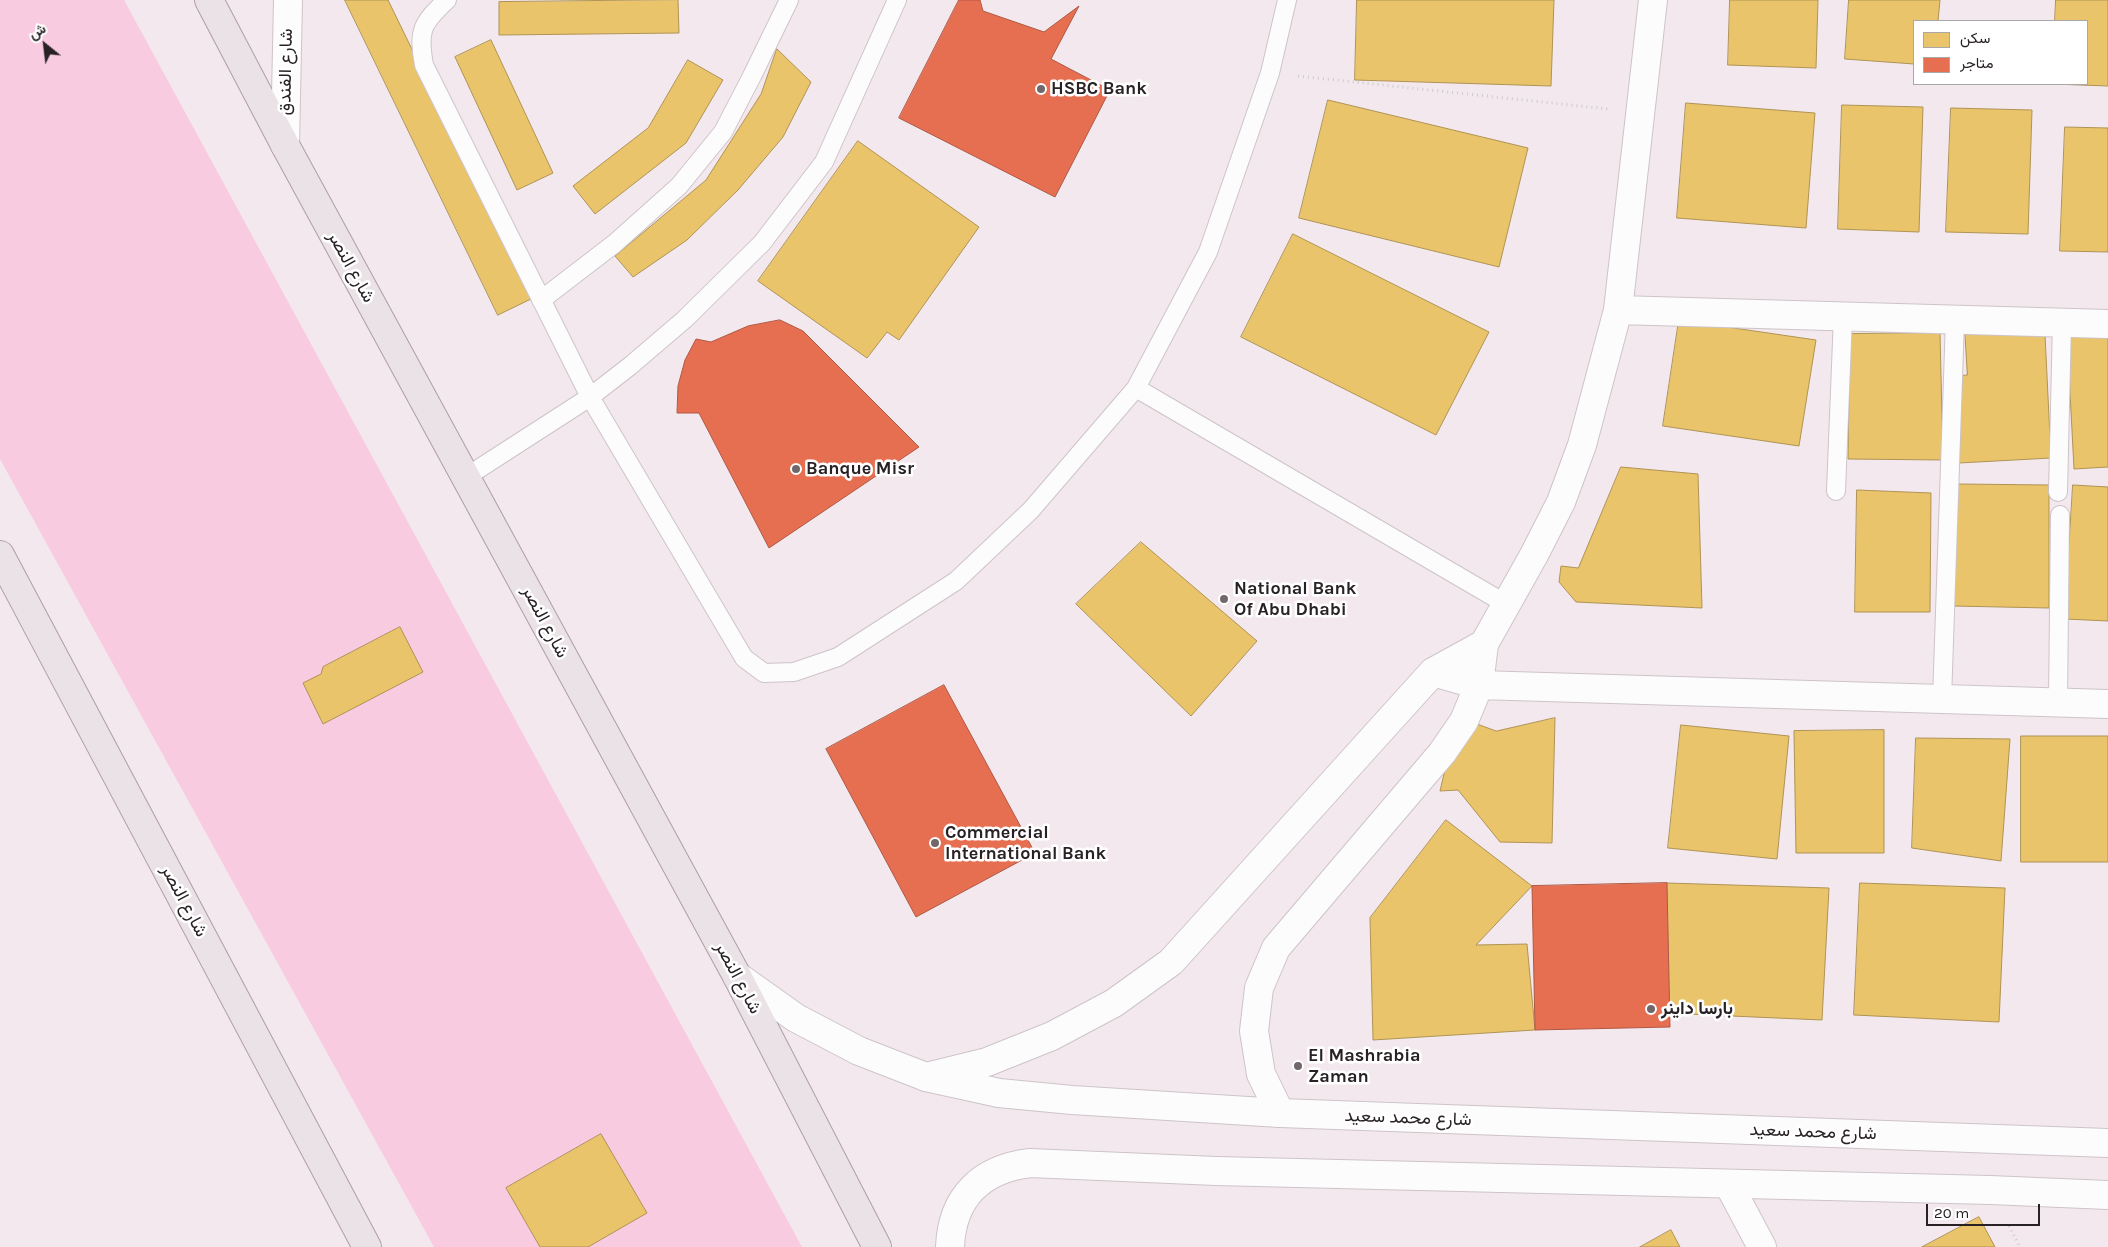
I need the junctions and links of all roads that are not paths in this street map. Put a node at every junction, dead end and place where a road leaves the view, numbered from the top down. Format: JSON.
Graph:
{"nodes":[{"id":1,"x":209,"y":0,"type":"edge"},
{"id":2,"x":288,"y":0,"type":"edge"},
{"id":3,"x":447,"y":0,"type":"edge"},
{"id":4,"x":789,"y":0,"type":"edge"},
{"id":5,"x":897,"y":0,"type":"edge"},
{"id":6,"x":1287,"y":0,"type":"edge"},
{"id":7,"x":1653,"y":0,"type":"edge"},
{"id":8,"x":285,"y":145,"type":"junction"},
{"id":9,"x":541,"y":300,"type":"junction"},
{"id":10,"x":1618,"y":310,"type":"junction"},
{"id":11,"x":1843,"y":316,"type":"junction"},
{"id":12,"x":1955,"y":320,"type":"junction"},
{"id":13,"x":2062,"y":322,"type":"junction"},
{"id":14,"x":2108,"y":324,"type":"edge"},
{"id":15,"x":1136,"y":388,"type":"junction"},
{"id":16,"x":590,"y":397,"type":"junction"},
{"id":17,"x":466,"y":477,"type":"junction"},
{"id":18,"x":1836,"y":491,"type":"dead end"},
{"id":19,"x":2058,"y":492,"type":"dead end"},
{"id":20,"x":2060,"y":515,"type":"dead end"},
{"id":21,"x":0,"y":555,"type":"edge"},
{"id":22,"x":1506,"y":604,"type":"junction"},
{"id":23,"x":1484,"y":644,"type":"junction"},
{"id":24,"x":1434,"y":672,"type":"junction"},
{"id":25,"x":1479,"y":685,"type":"junction"},
{"id":26,"x":1942,"y":700,"type":"junction"},
{"id":27,"x":2058,"y":703,"type":"junction"},
{"id":28,"x":2108,"y":704,"type":"edge"},
{"id":29,"x":738,"y":976,"type":"junction"},
{"id":30,"x":926,"y":1077,"type":"junction"},
{"id":31,"x":1280,"y":1113,"type":"junction"},
{"id":32,"x":2108,"y":1143,"type":"edge"},
{"id":33,"x":1729,"y":1185,"type":"junction"},
{"id":34,"x":2108,"y":1195,"type":"edge"},
{"id":35,"x":367,"y":1247,"type":"edge"},
{"id":36,"x":877,"y":1247,"type":"edge"},
{"id":37,"x":950,"y":1247,"type":"edge"},
{"id":38,"x":1762,"y":1247,"type":"edge"}],
"edges":[{"from":1,"to":8,"type":"main road","name":"شارع النصر"},
{"from":2,"to":8,"type":"street","name":"شارع الفندق"},
{"from":3,"to":9,"type":"lane"},
{"from":4,"to":9,"type":"lane"},
{"from":5,"to":16,"type":"lane"},
{"from":6,"to":15,"type":"lane"},
{"from":7,"to":10,"type":"street"},
{"from":8,"to":17,"type":"main road","name":"شارع النصر"},
{"from":9,"to":16,"type":"lane"},
{"from":10,"to":11,"type":"street"},
{"from":10,"to":22,"type":"street"},
{"from":11,"to":12,"type":"street"},
{"from":11,"to":18,"type":"lane"},
{"from":12,"to":13,"type":"street"},
{"from":12,"to":26,"type":"lane"},
{"from":13,"to":14,"type":"street"},
{"from":13,"to":19,"type":"lane"},
{"from":15,"to":16,"type":"lane"},
{"from":15,"to":22,"type":"lane"},
{"from":16,"to":17,"type":"lane"},
{"from":17,"to":29,"type":"main road","name":"شارع النصر"},
{"from":20,"to":27,"type":"lane"},
{"from":21,"to":35,"type":"main road","name":"شارع النصر"},
{"from":22,"to":23,"type":"street"},
{"from":23,"to":24,"type":"street"},
{"from":23,"to":25,"type":"street"},
{"from":24,"to":25,"type":"street"},
{"from":24,"to":30,"type":"street"},
{"from":25,"to":26,"type":"street"},
{"from":25,"to":31,"type":"street"},
{"from":26,"to":27,"type":"street"},
{"from":27,"to":28,"type":"street"},
{"from":29,"to":30,"type":"street","name":"شارع محمد سعيد"},
{"from":29,"to":36,"type":"main road","name":"شارع النصر"},
{"from":30,"to":31,"type":"street","name":"شارع محمد سعيد"},
{"from":31,"to":32,"type":"street","name":"شارع محمد سعيد"},
{"from":33,"to":34,"type":"street"},
{"from":33,"to":37,"type":"street"},
{"from":33,"to":38,"type":"street"}]}
